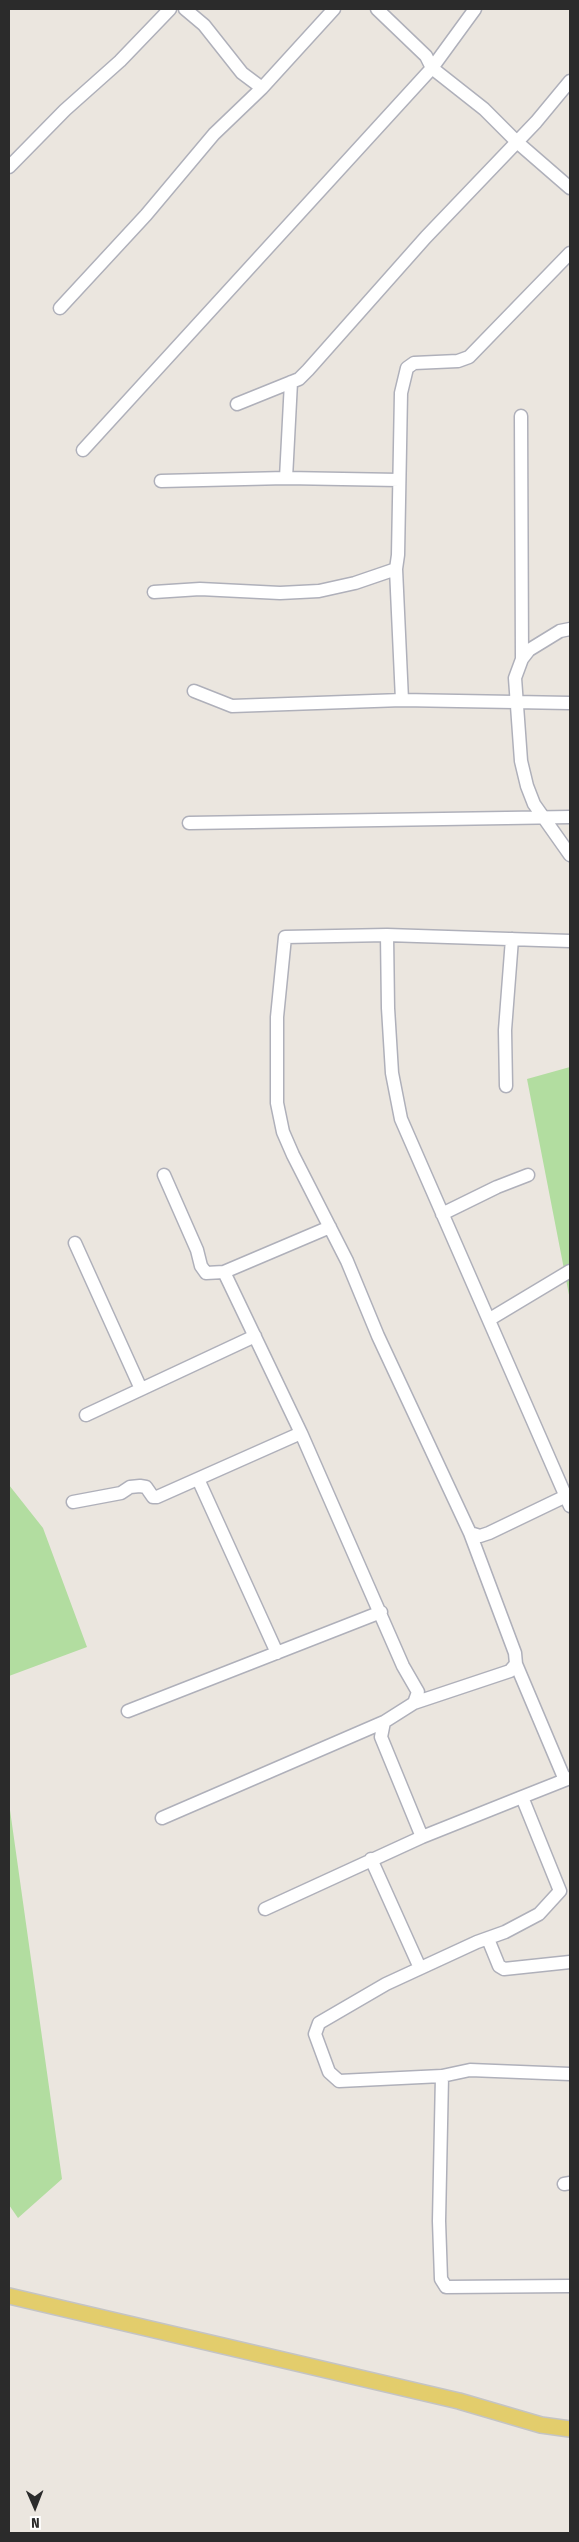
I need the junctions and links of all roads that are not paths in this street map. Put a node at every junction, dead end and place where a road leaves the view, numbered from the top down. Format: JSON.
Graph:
{"nodes":[{"id":1,"x":170,"y":9,"type":"edge"},
{"id":2,"x":185,"y":9,"type":"edge"},
{"id":3,"x":334,"y":9,"type":"edge"},
{"id":4,"x":377,"y":9,"type":"edge"},
{"id":5,"x":475,"y":9,"type":"edge"},
{"id":6,"x":432,"y":68,"type":"junction"},
{"id":7,"x":570,"y":81,"type":"edge"},
{"id":8,"x":262,"y":88,"type":"junction"},
{"id":9,"x":517,"y":142,"type":"junction"},
{"id":10,"x":9,"y":167,"type":"edge"},
{"id":11,"x":570,"y":188,"type":"edge"},
{"id":12,"x":570,"y":254,"type":"edge"},
{"id":13,"x":60,"y":308,"type":"dead end"},
{"id":14,"x":290,"y":382,"type":"junction"},
{"id":15,"x":237,"y":404,"type":"dead end"},
{"id":16,"x":521,"y":416,"type":"dead end"},
{"id":17,"x":83,"y":450,"type":"dead end"},
{"id":18,"x":286,"y":478,"type":"junction"},
{"id":19,"x":399,"y":480,"type":"junction"},
{"id":20,"x":161,"y":481,"type":"dead end"},
{"id":21,"x":396,"y":569,"type":"junction"},
{"id":22,"x":154,"y":592,"type":"dead end"},
{"id":23,"x":570,"y":629,"type":"edge"},
{"id":24,"x":522,"y":659,"type":"junction"},
{"id":25,"x":194,"y":691,"type":"dead end"},
{"id":26,"x":402,"y":700,"type":"junction"},
{"id":27,"x":517,"y":702,"type":"junction"},
{"id":28,"x":570,"y":703,"type":"edge"},
{"id":29,"x":542,"y":816,"type":"junction"},
{"id":30,"x":570,"y":817,"type":"edge"},
{"id":31,"x":189,"y":823,"type":"dead end"},
{"id":32,"x":570,"y":855,"type":"edge"},
{"id":33,"x":387,"y":935,"type":"junction"},
{"id":34,"x":512,"y":939,"type":"junction"},
{"id":35,"x":570,"y":941,"type":"edge"},
{"id":36,"x":506,"y":1086,"type":"dead end"},
{"id":37,"x":164,"y":1175,"type":"dead end"},
{"id":38,"x":528,"y":1175,"type":"dead end"},
{"id":39,"x":442,"y":1214,"type":"junction"},
{"id":40,"x":330,"y":1227,"type":"junction"},
{"id":41,"x":75,"y":1243,"type":"dead end"},
{"id":42,"x":570,"y":1271,"type":"edge"},
{"id":43,"x":224,"y":1272,"type":"junction"},
{"id":44,"x":490,"y":1319,"type":"junction"},
{"id":45,"x":255,"y":1336,"type":"junction"},
{"id":46,"x":141,"y":1389,"type":"junction"},
{"id":47,"x":86,"y":1415,"type":"dead end"},
{"id":48,"x":301,"y":1433,"type":"junction"},
{"id":49,"x":198,"y":1479,"type":"junction"},
{"id":50,"x":568,"y":1501,"type":"edge"},
{"id":51,"x":73,"y":1502,"type":"dead end"},
{"id":52,"x":470,"y":1533,"type":"junction"},
{"id":53,"x":381,"y":1612,"type":"junction"},
{"id":54,"x":277,"y":1653,"type":"junction"},
{"id":55,"x":516,"y":1664,"type":"junction"},
{"id":56,"x":414,"y":1703,"type":"junction"},
{"id":57,"x":128,"y":1711,"type":"dead end"},
{"id":58,"x":384,"y":1722,"type":"junction"},
{"id":59,"x":567,"y":1779,"type":"edge"},
{"id":60,"x":522,"y":1797,"type":"junction"},
{"id":61,"x":162,"y":1818,"type":"dead end"},
{"id":62,"x":422,"y":1837,"type":"junction"},
{"id":63,"x":371,"y":1859,"type":"junction"},
{"id":64,"x":265,"y":1909,"type":"dead end"},
{"id":65,"x":488,"y":1939,"type":"junction"},
{"id":66,"x":570,"y":1962,"type":"edge"},
{"id":67,"x":420,"y":1968,"type":"junction"},
{"id":68,"x":570,"y":2074,"type":"edge"},
{"id":69,"x":442,"y":2076,"type":"junction"},
{"id":70,"x":570,"y":2286,"type":"edge"},
{"id":71,"x":9,"y":2296,"type":"edge"},
{"id":72,"x":570,"y":2429,"type":"edge"}],
"edges":[{"from":1,"to":10,"type":"street"},
{"from":2,"to":8,"type":"street"},
{"from":3,"to":8,"type":"street"},
{"from":4,"to":6,"type":"street"},
{"from":5,"to":6,"type":"street"},
{"from":6,"to":9,"type":"street"},
{"from":6,"to":17,"type":"street"},
{"from":7,"to":9,"type":"street"},
{"from":8,"to":13,"type":"street"},
{"from":9,"to":11,"type":"street"},
{"from":9,"to":14,"type":"street"},
{"from":12,"to":19,"type":"street"},
{"from":14,"to":15,"type":"street"},
{"from":14,"to":18,"type":"street"},
{"from":16,"to":24,"type":"street"},
{"from":18,"to":19,"type":"street"},
{"from":18,"to":20,"type":"street"},
{"from":19,"to":21,"type":"street"},
{"from":21,"to":22,"type":"street"},
{"from":21,"to":26,"type":"street"},
{"from":23,"to":24,"type":"street"},
{"from":24,"to":27,"type":"street"},
{"from":25,"to":26,"type":"street"},
{"from":26,"to":27,"type":"street"},
{"from":27,"to":28,"type":"street"},
{"from":27,"to":29,"type":"street"},
{"from":29,"to":30,"type":"street"},
{"from":29,"to":31,"type":"street"},
{"from":29,"to":32,"type":"street"},
{"from":33,"to":34,"type":"street"},
{"from":33,"to":39,"type":"street"},
{"from":33,"to":40,"type":"street"},
{"from":34,"to":35,"type":"street"},
{"from":34,"to":36,"type":"street"},
{"from":37,"to":43,"type":"street"},
{"from":38,"to":39,"type":"street"},
{"from":39,"to":44,"type":"street"},
{"from":40,"to":43,"type":"street"},
{"from":40,"to":52,"type":"street"},
{"from":41,"to":46,"type":"street"},
{"from":42,"to":44,"type":"street"},
{"from":43,"to":45,"type":"street"},
{"from":44,"to":50,"type":"street"},
{"from":45,"to":46,"type":"street"},
{"from":45,"to":48,"type":"street"},
{"from":46,"to":47,"type":"street"},
{"from":48,"to":49,"type":"street"},
{"from":48,"to":53,"type":"street"},
{"from":49,"to":51,"type":"street"},
{"from":49,"to":54,"type":"street"},
{"from":50,"to":52,"type":"street"},
{"from":52,"to":55,"type":"street"},
{"from":53,"to":54,"type":"street"},
{"from":53,"to":56,"type":"street"},
{"from":54,"to":57,"type":"street"},
{"from":55,"to":56,"type":"street"},
{"from":55,"to":59,"type":"street"},
{"from":56,"to":58,"type":"street"},
{"from":58,"to":61,"type":"street"},
{"from":58,"to":62,"type":"street"},
{"from":59,"to":60,"type":"street"},
{"from":60,"to":62,"type":"street"},
{"from":60,"to":65,"type":"street"},
{"from":62,"to":63,"type":"street"},
{"from":63,"to":64,"type":"street"},
{"from":63,"to":67,"type":"street"},
{"from":65,"to":66,"type":"street"},
{"from":65,"to":67,"type":"street"},
{"from":67,"to":69,"type":"street"},
{"from":68,"to":69,"type":"street"},
{"from":69,"to":70,"type":"street"},
{"from":71,"to":72,"type":"main road"}]}
